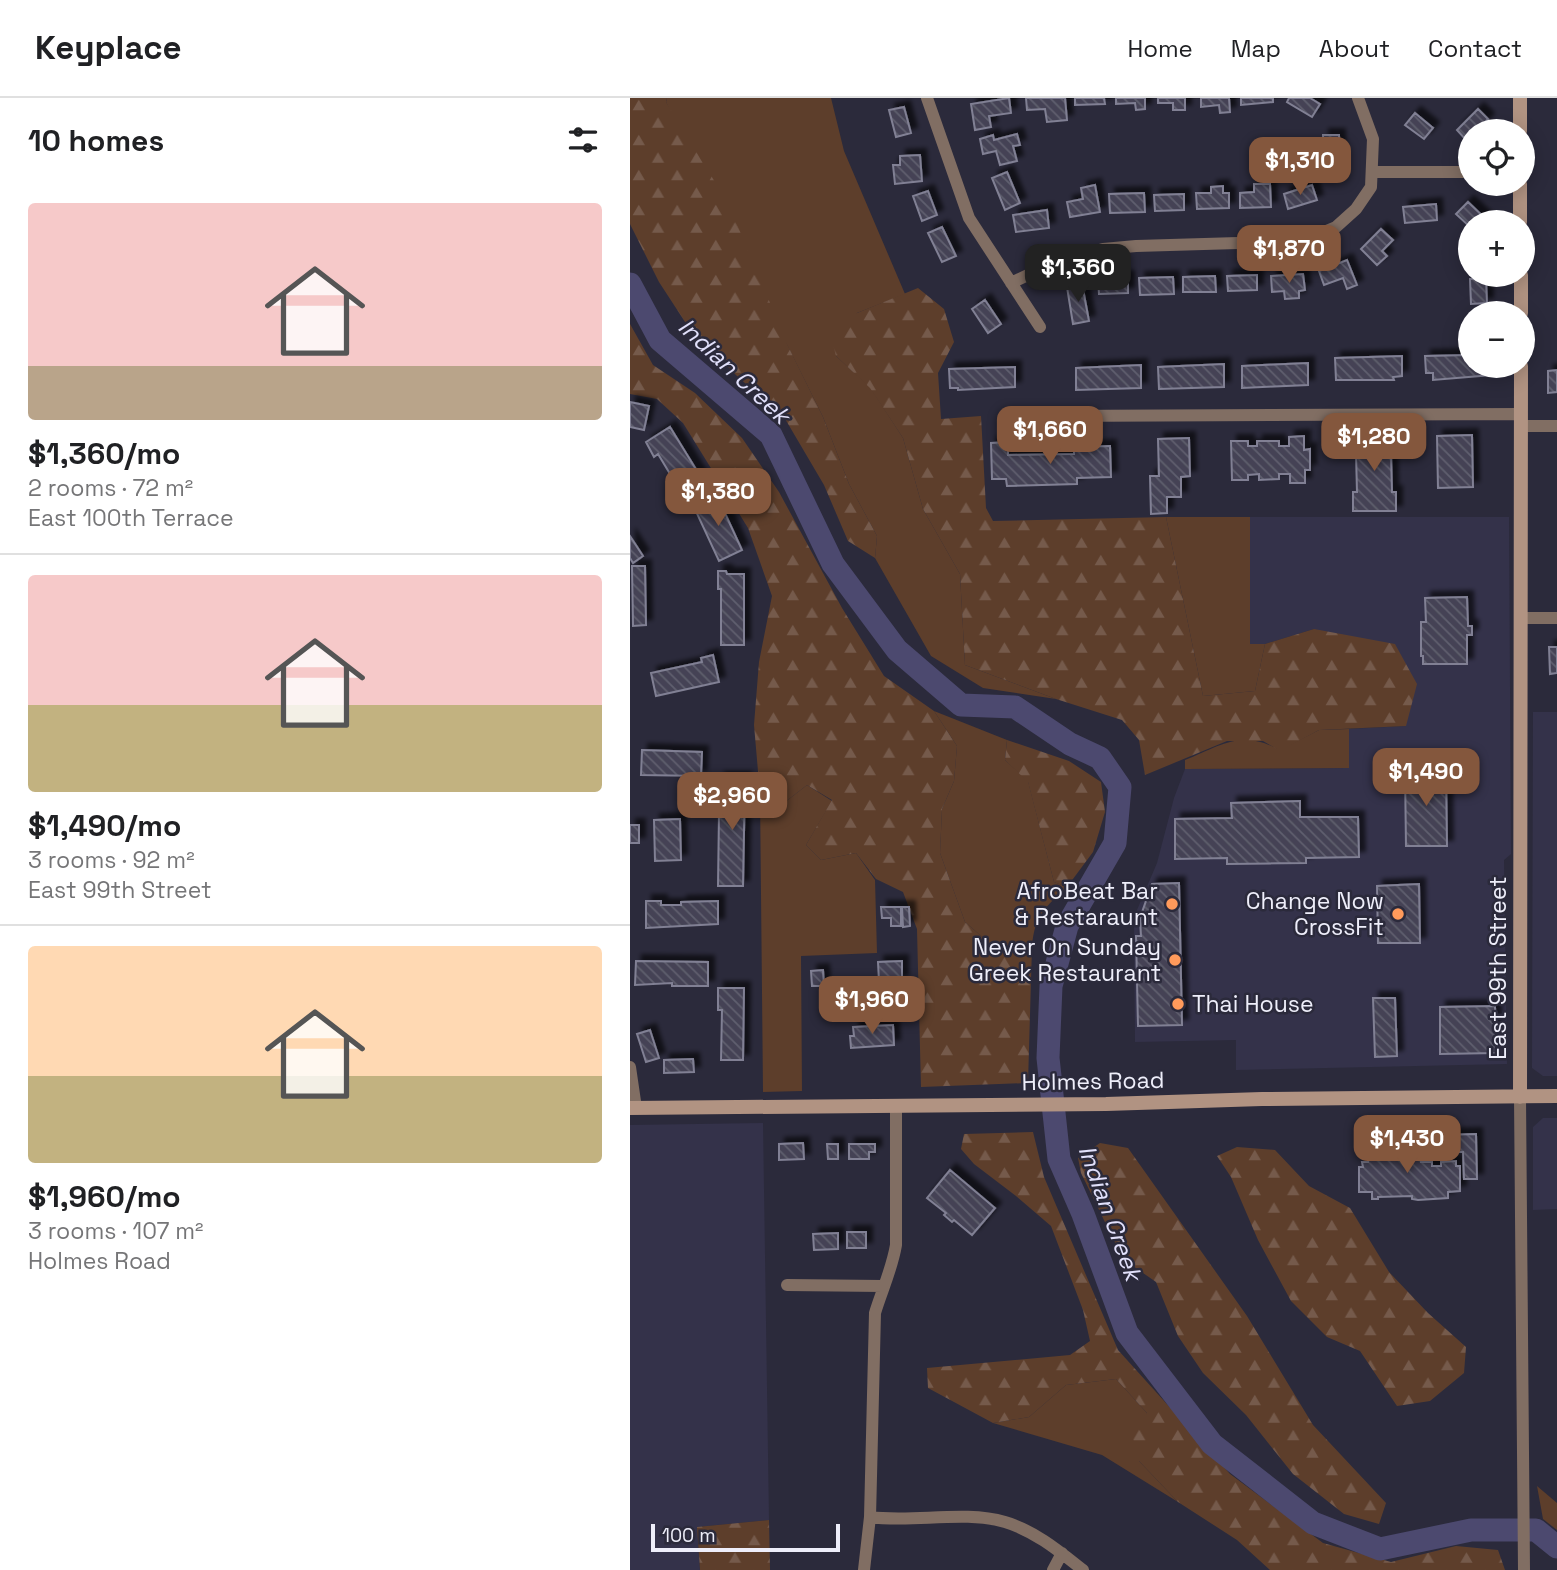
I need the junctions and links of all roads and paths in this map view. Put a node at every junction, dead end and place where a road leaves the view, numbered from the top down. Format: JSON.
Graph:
{"nodes":[{"id":1,"x":927,"y":98,"type":"edge"},
{"id":2,"x":1358,"y":98,"type":"edge"},
{"id":3,"x":1520,"y":98,"type":"edge"},
{"id":4,"x":1520,"y":119,"type":"edge"},
{"id":5,"x":1373,"y":172,"type":"junction"},
{"id":6,"x":1458,"y":172,"type":"edge"},
{"id":7,"x":1011,"y":283,"type":"junction"},
{"id":8,"x":1040,"y":327,"type":"dead end"},
{"id":9,"x":1521,"y":378,"type":"edge"},
{"id":10,"x":1048,"y":416,"type":"dead end"},
{"id":11,"x":1521,"y":420,"type":"junction"},
{"id":12,"x":1557,"y":426,"type":"edge"},
{"id":13,"x":1521,"y":618,"type":"junction"},
{"id":14,"x":1557,"y":618,"type":"edge"},
{"id":15,"x":630,"y":1067,"type":"edge"},
{"id":16,"x":1557,"y":1096,"type":"edge"},
{"id":17,"x":1520,"y":1097,"type":"junction"},
{"id":18,"x":896,"y":1106,"type":"junction"},
{"id":19,"x":633,"y":1108,"type":"edge"},
{"id":20,"x":786,"y":1285,"type":"dead end"},
{"id":21,"x":883,"y":1286,"type":"junction"},
{"id":22,"x":870,"y":1517,"type":"junction"},
{"id":23,"x":1062,"y":1553,"type":"junction"},
{"id":24,"x":864,"y":1570,"type":"edge"},
{"id":25,"x":1053,"y":1570,"type":"edge"},
{"id":26,"x":1083,"y":1570,"type":"edge"},
{"id":27,"x":1524,"y":1570,"type":"edge"}],
"edges":[{"from":1,"to":7,"type":"street"},
{"from":2,"to":5,"type":"street"},
{"from":3,"to":4,"type":"main road"},
{"from":5,"to":6,"type":"street"},
{"from":5,"to":7,"type":"street"},
{"from":7,"to":8,"type":"street"},
{"from":9,"to":11,"type":"main road","name":"East 99th Street"},
{"from":10,"to":11,"type":"street"},
{"from":11,"to":12,"type":"street"},
{"from":11,"to":13,"type":"main road","name":"East 99th Street"},
{"from":13,"to":14,"type":"street"},
{"from":13,"to":17,"type":"main road","name":"East 99th Street"},
{"from":15,"to":19,"type":"street"},
{"from":16,"to":17,"type":"main road","name":"Holmes Road"},
{"from":17,"to":18,"type":"main road","name":"Holmes Road"},
{"from":17,"to":27,"type":"street","name":"East 99th Street"},
{"from":18,"to":19,"type":"main road","name":"Holmes Road"},
{"from":18,"to":21,"type":"street"},
{"from":20,"to":21,"type":"street"},
{"from":21,"to":22,"type":"street"},
{"from":22,"to":23,"type":"street"},
{"from":22,"to":24,"type":"street"},
{"from":23,"to":25,"type":"street"},
{"from":23,"to":26,"type":"street"}]}
